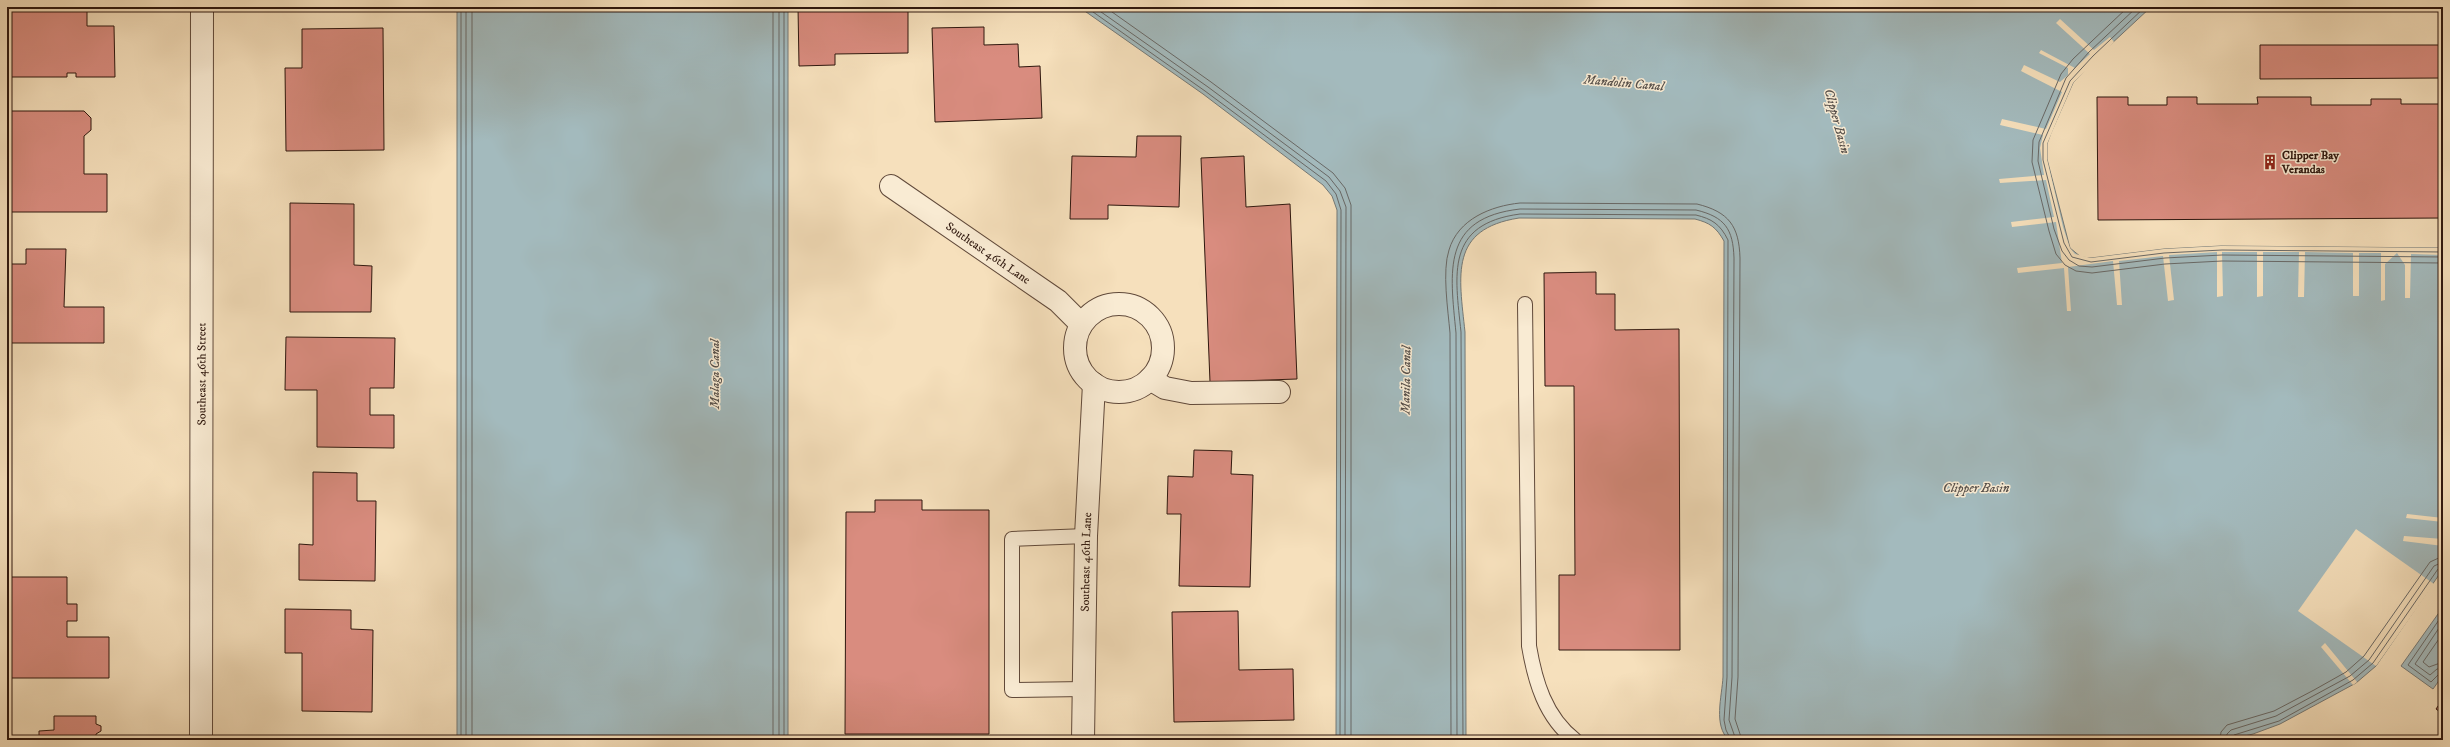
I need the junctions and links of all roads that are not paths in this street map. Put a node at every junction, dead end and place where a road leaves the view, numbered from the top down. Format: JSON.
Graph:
{"nodes":[{"id":1,"x":202,"y":7,"type":"edge"},
{"id":2,"x":891,"y":186,"type":"dead end"},
{"id":3,"x":1525,"y":304,"type":"dead end"},
{"id":4,"x":1081,"y":324,"type":"junction"},
{"id":5,"x":1150,"y":379,"type":"junction"},
{"id":6,"x":1094,"y":384,"type":"junction"},
{"id":7,"x":1279,"y":392,"type":"dead end"},
{"id":8,"x":1086,"y":536,"type":"junction"},
{"id":9,"x":1084,"y":689,"type":"junction"},
{"id":10,"x":201,"y":740,"type":"edge"},
{"id":11,"x":1083,"y":740,"type":"edge"},
{"id":12,"x":1575,"y":740,"type":"edge"}],
"edges":[{"from":1,"to":10,"type":"street","name":"Southeast 46th Street"},
{"from":2,"to":4,"type":"street","name":"Southeast 46th Lane"},
{"from":3,"to":12,"type":"lane"},
{"from":4,"to":5,"type":"street"},
{"from":4,"to":6,"type":"street"},
{"from":5,"to":6,"type":"street"},
{"from":5,"to":7,"type":"street"},
{"from":6,"to":8,"type":"street","name":"Southeast 46th Lane"},
{"from":8,"to":9,"type":"street","name":"Southeast 46th Lane"},
{"from":8,"to":9,"type":"lane"},
{"from":9,"to":11,"type":"street","name":"Southeast 46th Lane"}]}
